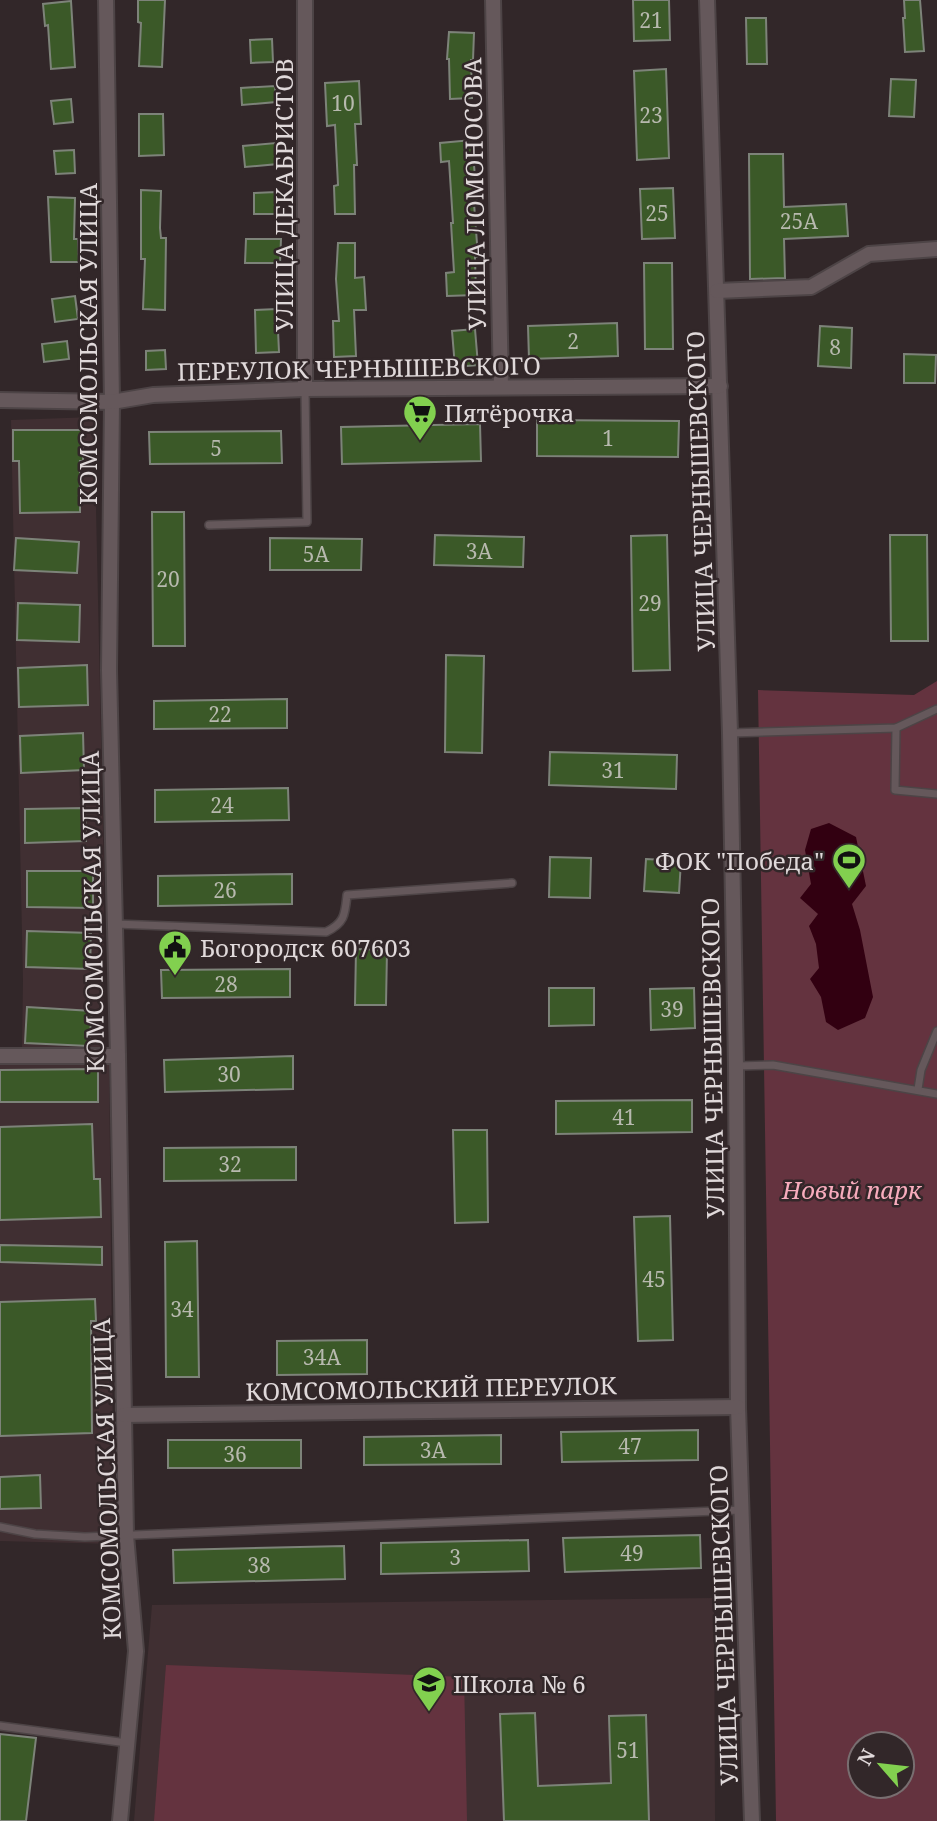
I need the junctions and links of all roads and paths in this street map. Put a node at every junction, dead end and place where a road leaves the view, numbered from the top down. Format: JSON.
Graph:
{"nodes":[{"id":1,"x":106,"y":0,"type":"edge"},
{"id":2,"x":306,"y":0,"type":"edge"},
{"id":3,"x":494,"y":0,"type":"edge"},
{"id":4,"x":707,"y":0,"type":"edge"},
{"id":5,"x":937,"y":249,"type":"edge"},
{"id":6,"x":717,"y":291,"type":"junction"},
{"id":7,"x":720,"y":386,"type":"junction"},
{"id":8,"x":501,"y":387,"type":"junction"},
{"id":9,"x":305,"y":389,"type":"junction"},
{"id":10,"x":0,"y":400,"type":"edge"},
{"id":11,"x":112,"y":401,"type":"junction"},
{"id":12,"x":209,"y":526,"type":"dead end"},
{"id":13,"x":937,"y":709,"type":"edge"},
{"id":14,"x":896,"y":727,"type":"junction"},
{"id":15,"x":730,"y":733,"type":"junction"},
{"id":16,"x":937,"y":794,"type":"edge"},
{"id":17,"x":512,"y":883,"type":"dead end"},
{"id":18,"x":115,"y":924,"type":"junction"},
{"id":19,"x":937,"y":1031,"type":"edge"},
{"id":20,"x":0,"y":1056,"type":"edge"},
{"id":21,"x":118,"y":1056,"type":"junction"},
{"id":22,"x":736,"y":1066,"type":"junction"},
{"id":23,"x":918,"y":1089,"type":"junction"},
{"id":24,"x":937,"y":1094,"type":"edge"},
{"id":25,"x":738,"y":1407,"type":"junction"},
{"id":26,"x":124,"y":1415,"type":"junction"},
{"id":27,"x":741,"y":1510,"type":"junction"},
{"id":28,"x":0,"y":1527,"type":"edge"},
{"id":29,"x":126,"y":1535,"type":"junction"},
{"id":30,"x":0,"y":1727,"type":"edge"},
{"id":31,"x":127,"y":1743,"type":"junction"},
{"id":32,"x":120,"y":1821,"type":"edge"},
{"id":33,"x":752,"y":1821,"type":"edge"}],
"edges":[{"from":1,"to":11,"type":"street","name":"КОМСОМОЛЬСКАЯ УЛИЦА"},
{"from":2,"to":9,"type":"street","name":"УЛИЦА ДЕКАБРИСТОВ"},
{"from":3,"to":8,"type":"street","name":"УЛИЦА ЛОМОНОСОВА"},
{"from":4,"to":6,"type":"street","name":"УЛИЦА ЧЕРНЫШЕВСКОГО"},
{"from":5,"to":6,"type":"street"},
{"from":6,"to":7,"type":"street","name":"УЛИЦА ЧЕРНЫШЕВСКОГО"},
{"from":7,"to":8,"type":"street","name":"ПЕРЕУЛОК ЧЕРНЫШЕВСКОГО"},
{"from":7,"to":15,"type":"street","name":"УЛИЦА ЧЕРНЫШЕВСКОГО"},
{"from":8,"to":9,"type":"street","name":"ПЕРЕУЛОК ЧЕРНЫШЕВСКОГО"},
{"from":9,"to":11,"type":"street","name":"ПЕРЕУЛОК ЧЕРНЫШЕВСКОГО"},
{"from":9,"to":12,"type":"lane"},
{"from":10,"to":11,"type":"street","name":"ПЕРЕУЛОК ЧЕРНЫШЕВСКОГО"},
{"from":11,"to":18,"type":"street","name":"КОМСОМОЛЬСКАЯ УЛИЦА"},
{"from":13,"to":14,"type":"lane"},
{"from":14,"to":15,"type":"lane"},
{"from":14,"to":16,"type":"lane"},
{"from":15,"to":22,"type":"street","name":"УЛИЦА ЧЕРНЫШЕВСКОГО"},
{"from":17,"to":18,"type":"lane"},
{"from":18,"to":21,"type":"street","name":"КОМСОМОЛЬСКАЯ УЛИЦА"},
{"from":19,"to":23,"type":"lane"},
{"from":20,"to":21,"type":"street"},
{"from":21,"to":26,"type":"street","name":"КОМСОМОЛЬСКАЯ УЛИЦА"},
{"from":22,"to":23,"type":"lane"},
{"from":22,"to":25,"type":"street","name":"УЛИЦА ЧЕРНЫШЕВСКОГО"},
{"from":23,"to":24,"type":"lane"},
{"from":25,"to":26,"type":"street","name":"КОМСОМОЛЬСКИЙ ПЕРЕУЛОК"},
{"from":25,"to":27,"type":"street","name":"УЛИЦА ЧЕРНЫШЕВСКОГО"},
{"from":26,"to":29,"type":"street","name":"КОМСОМОЛЬСКАЯ УЛИЦА"},
{"from":27,"to":29,"type":"lane"},
{"from":27,"to":33,"type":"street","name":"УЛИЦА ЧЕРНЫШЕВСКОГО"},
{"from":28,"to":29,"type":"lane"},
{"from":29,"to":31,"type":"street","name":"КОМСОМОЛЬСКАЯ УЛИЦА"},
{"from":30,"to":31,"type":"lane"},
{"from":31,"to":32,"type":"street","name":"КОМСОМОЛЬСКАЯ УЛИЦА"}]}
